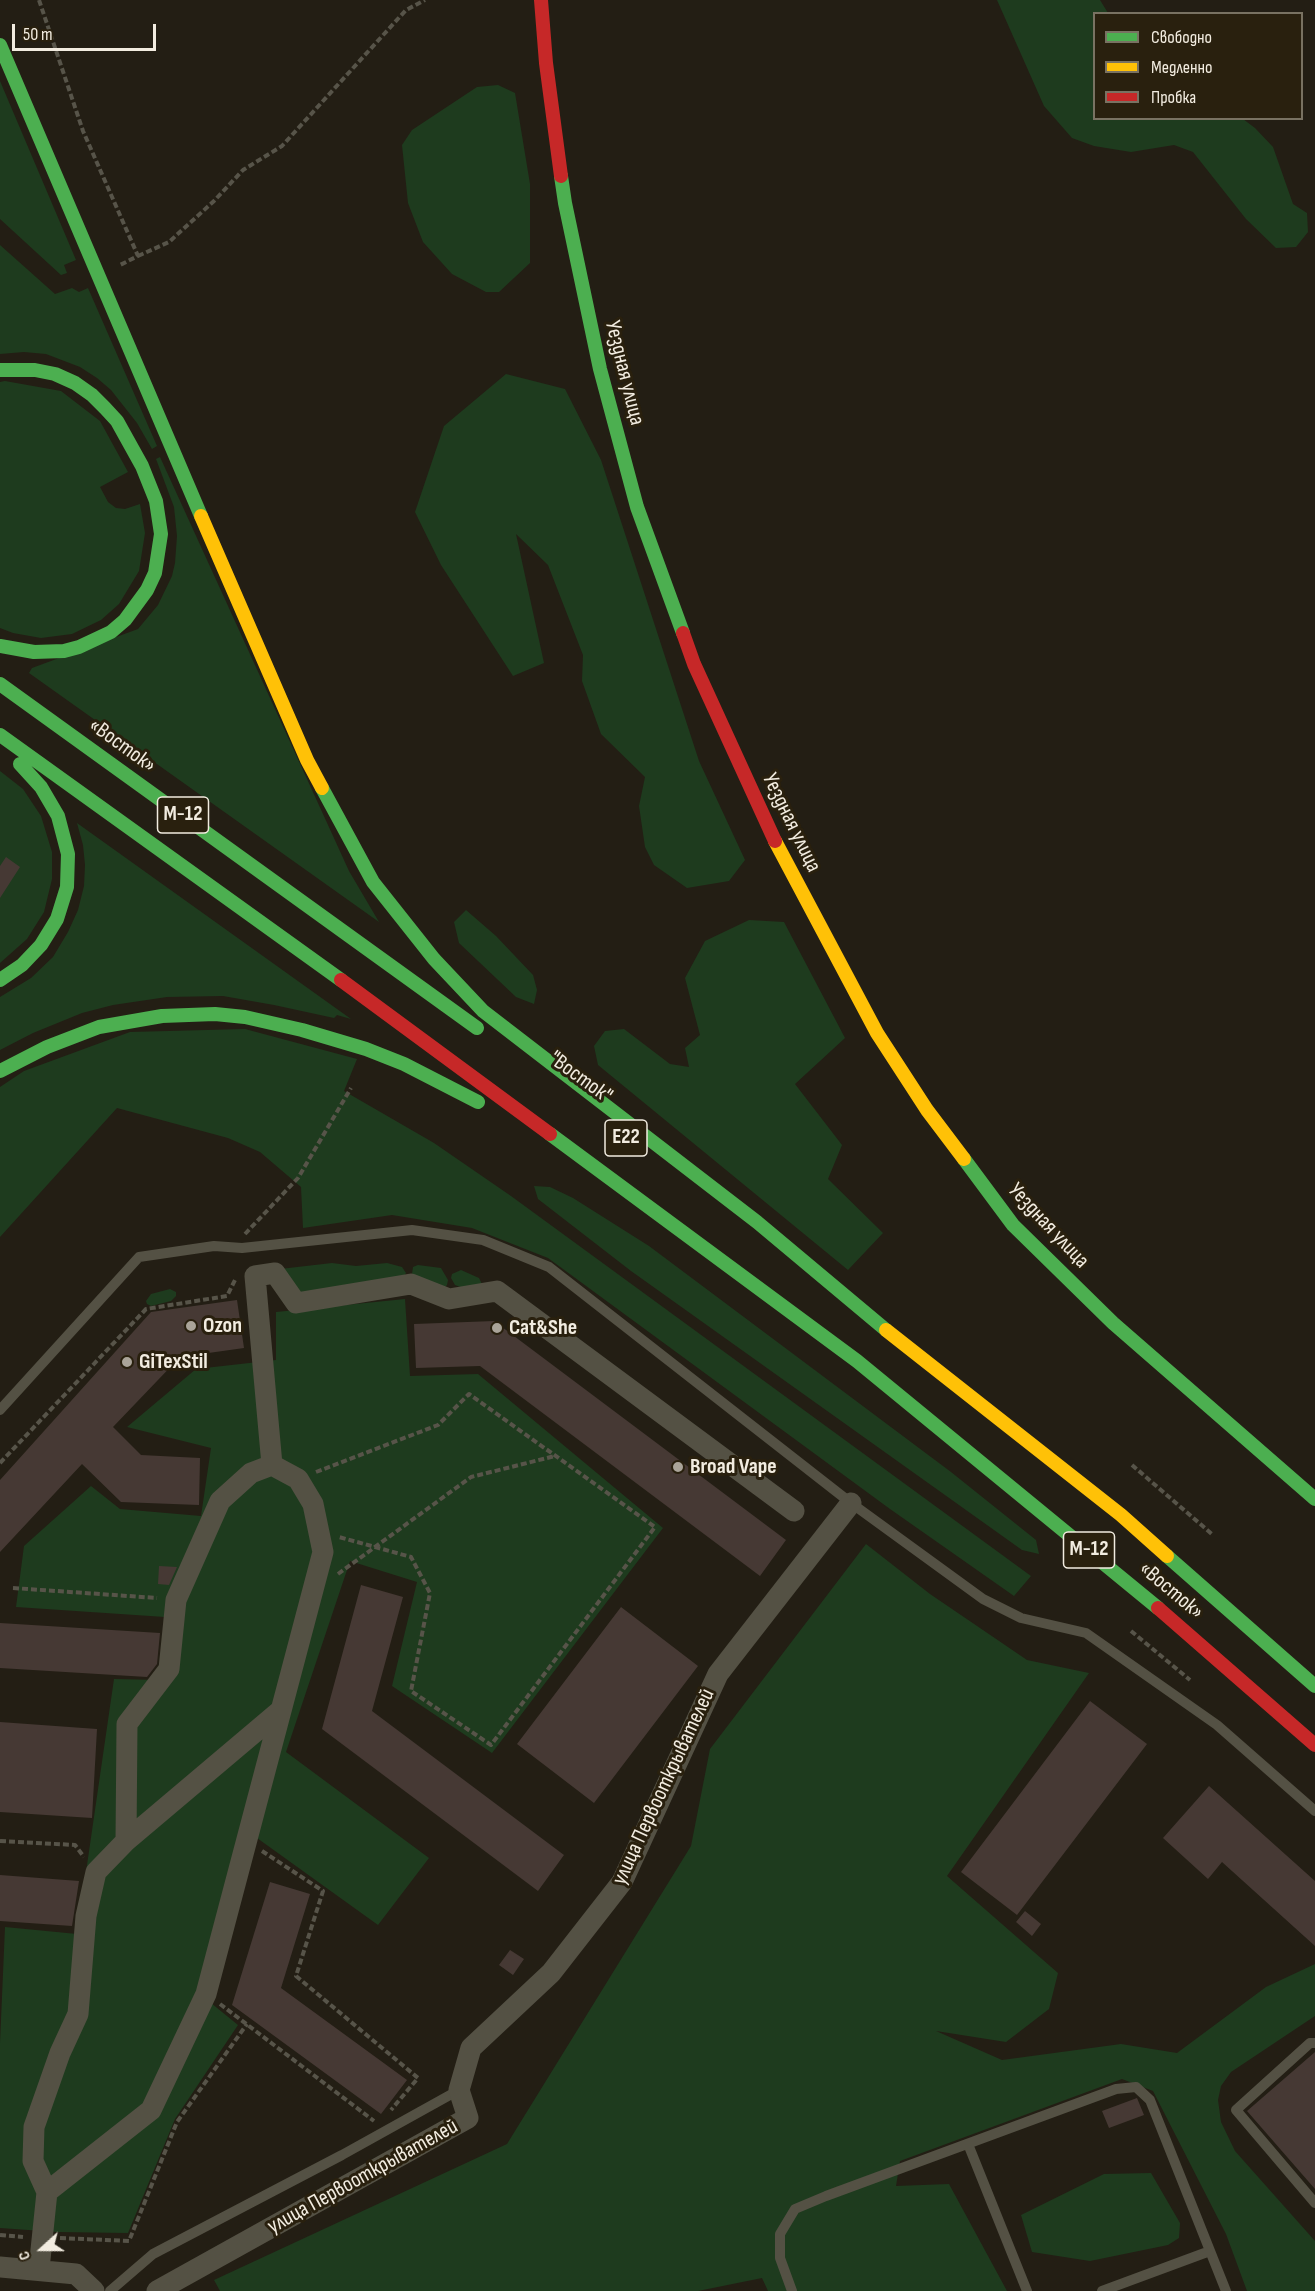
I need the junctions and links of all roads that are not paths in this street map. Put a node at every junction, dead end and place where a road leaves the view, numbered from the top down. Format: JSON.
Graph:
{"nodes":[{"id":1,"x":541,"y":0,"type":"edge"},
{"id":2,"x":0,"y":45,"type":"edge"},
{"id":3,"x":0,"y":370,"type":"edge"},
{"id":4,"x":0,"y":646,"type":"edge"},
{"id":5,"x":0,"y":684,"type":"edge"},
{"id":6,"x":0,"y":735,"type":"edge"},
{"id":7,"x":0,"y":747,"type":"edge"},
{"id":8,"x":0,"y":980,"type":"edge"},
{"id":9,"x":491,"y":1038,"type":"dead end"},
{"id":10,"x":0,"y":1071,"type":"edge"},
{"id":11,"x":491,"y":1110,"type":"dead end"},
{"id":12,"x":597,"y":1116,"type":"dead end"},
{"id":13,"x":567,"y":1164,"type":"dead end"},
{"id":14,"x":886,"y":1330,"type":"junction"},
{"id":15,"x":857,"y":1361,"type":"junction"},
{"id":16,"x":0,"y":1410,"type":"edge"},
{"id":17,"x":272,"y":1465,"type":"junction"},
{"id":18,"x":1315,"y":1499,"type":"edge"},
{"id":19,"x":851,"y":1503,"type":"junction"},
{"id":20,"x":794,"y":1511,"type":"dead end"},
{"id":21,"x":1273,"y":1647,"type":"junction"},
{"id":22,"x":1315,"y":1674,"type":"edge"},
{"id":23,"x":1315,"y":1686,"type":"edge"},
{"id":24,"x":281,"y":1710,"type":"junction"},
{"id":25,"x":1315,"y":1745,"type":"edge"},
{"id":26,"x":1315,"y":1811,"type":"edge"},
{"id":27,"x":126,"y":1841,"type":"junction"},
{"id":28,"x":1315,"y":2043,"type":"edge"},
{"id":29,"x":459,"y":2090,"type":"junction"},
{"id":30,"x":968,"y":2144,"type":"junction"},
{"id":31,"x":47,"y":2192,"type":"junction"},
{"id":32,"x":1315,"y":2203,"type":"edge"},
{"id":33,"x":1210,"y":2251,"type":"junction"},
{"id":34,"x":0,"y":2267,"type":"edge"},
{"id":35,"x":39,"y":2269,"type":"junction"},
{"id":36,"x":1137,"y":2278,"type":"junction"},
{"id":37,"x":94,"y":2291,"type":"edge"},
{"id":38,"x":110,"y":2291,"type":"edge"},
{"id":39,"x":157,"y":2291,"type":"edge"},
{"id":40,"x":792,"y":2291,"type":"edge"},
{"id":41,"x":1027,"y":2291,"type":"edge"},
{"id":42,"x":1102,"y":2291,"type":"edge"},
{"id":43,"x":1135,"y":2291,"type":"edge"},
{"id":44,"x":1226,"y":2291,"type":"edge"}],
"edges":[{"from":1,"to":18,"type":"main road","name":"Уездная улица"},
{"from":2,"to":14,"type":"main road"},
{"from":3,"to":4,"type":"main road"},
{"from":5,"to":9,"type":"main road","name":"«Восток»","number":"М-12"},
{"from":6,"to":15,"type":"main road"},
{"from":7,"to":8,"type":"main road"},
{"from":10,"to":11,"type":"main road"},
{"from":12,"to":14,"type":"main road","name":"\"Восток\"","number":"E22"},
{"from":13,"to":15,"type":"main road"},
{"from":14,"to":21,"type":"main road","name":"«Восток»","number":"М-12"},
{"from":15,"to":25,"type":"main road","name":"«Восток»","number":"М-12"},
{"from":16,"to":19,"type":"lane"},
{"from":17,"to":20,"type":"street"},
{"from":17,"to":24,"type":"street"},
{"from":17,"to":27,"type":"street"},
{"from":19,"to":26,"type":"lane"},
{"from":19,"to":29,"type":"street","name":"улица Первооткрывателей"},
{"from":21,"to":22,"type":"main road"},
{"from":21,"to":23,"type":"main road","name":"«Восток»","number":"М-12"},
{"from":24,"to":27,"type":"street"},
{"from":24,"to":31,"type":"street"},
{"from":27,"to":31,"type":"street"},
{"from":28,"to":32,"type":"lane"},
{"from":29,"to":38,"type":"lane"},
{"from":29,"to":39,"type":"street","name":"улица Первооткрывателей"},
{"from":30,"to":33,"type":"lane"},
{"from":30,"to":40,"type":"lane"},
{"from":30,"to":41,"type":"lane"},
{"from":31,"to":35,"type":"street"},
{"from":33,"to":36,"type":"lane"},
{"from":33,"to":44,"type":"lane"},
{"from":34,"to":35,"type":"street"},
{"from":35,"to":37,"type":"street"},
{"from":36,"to":42,"type":"lane"},
{"from":36,"to":43,"type":"lane"}]}
